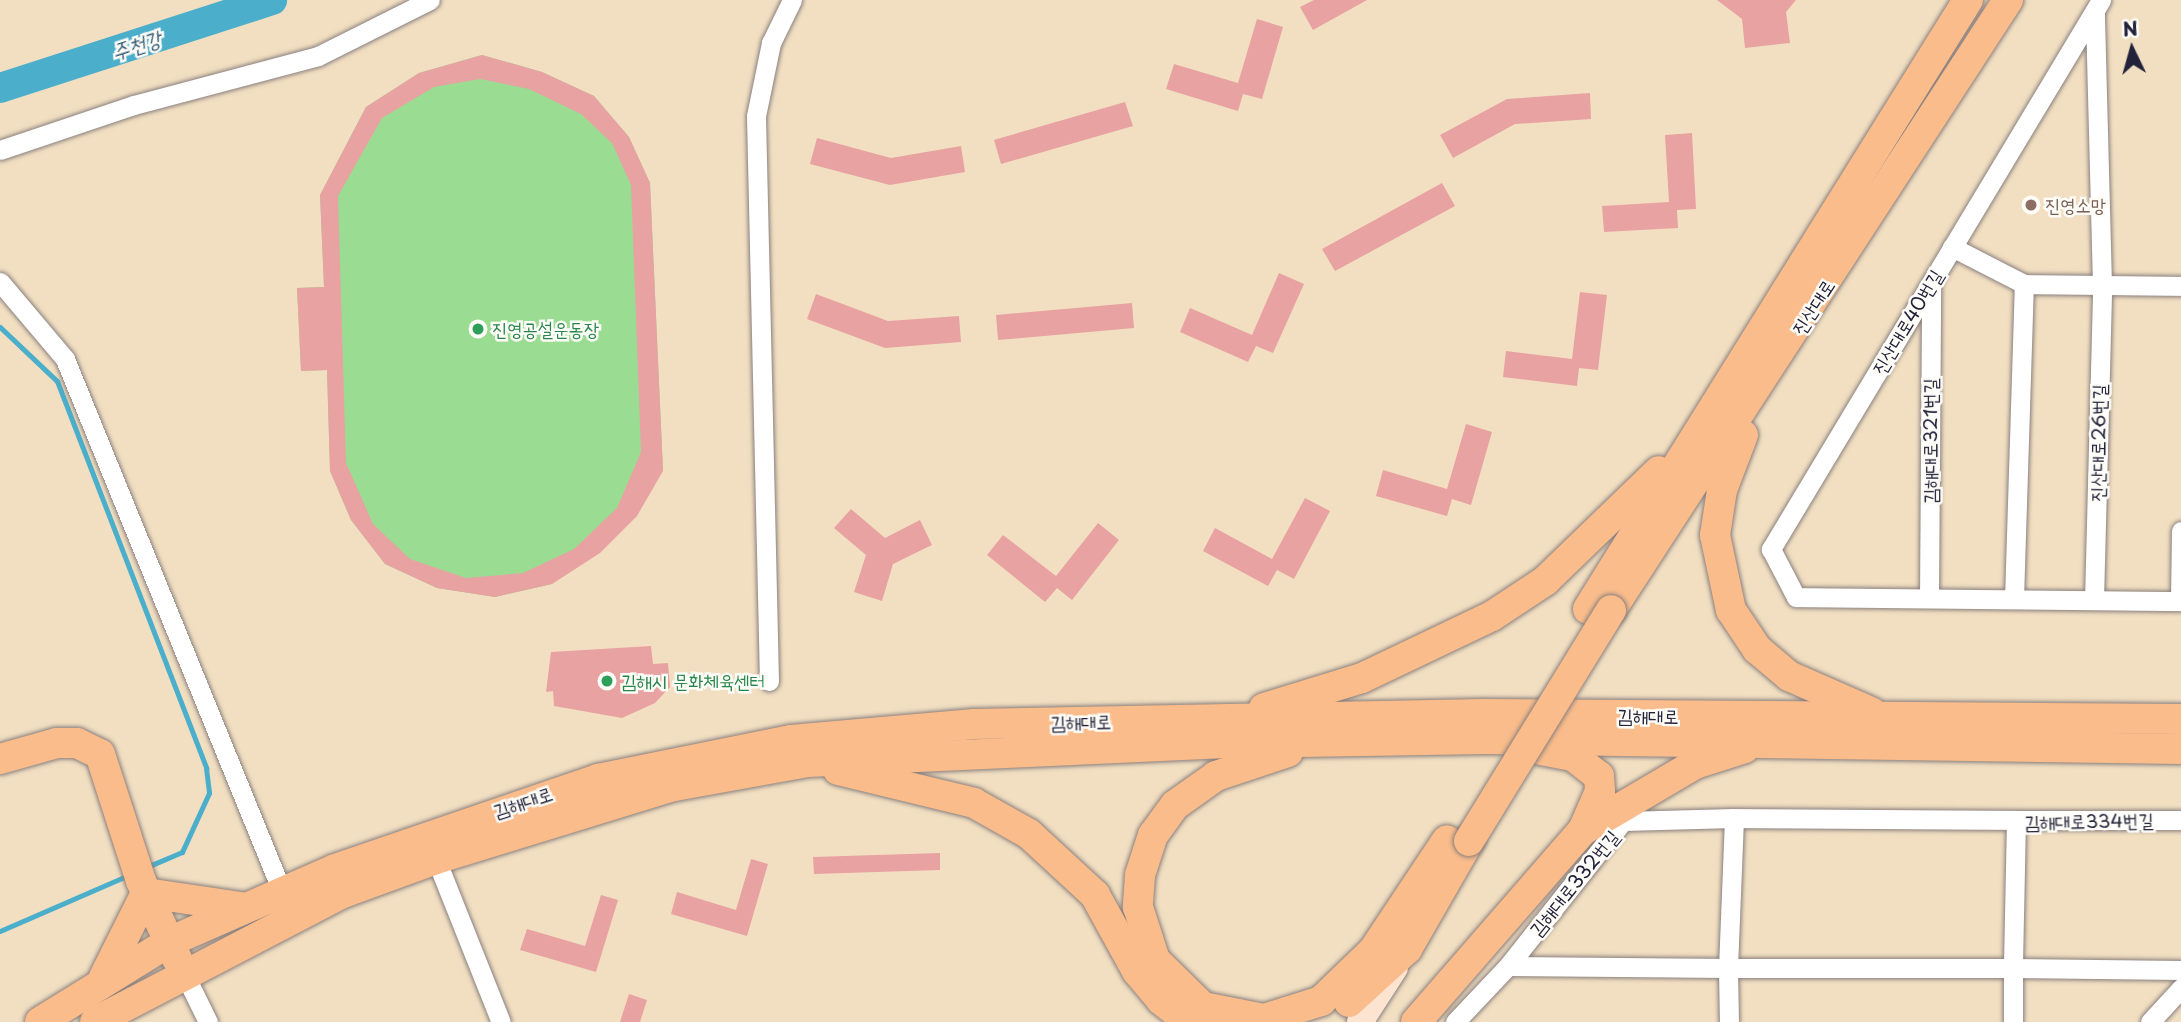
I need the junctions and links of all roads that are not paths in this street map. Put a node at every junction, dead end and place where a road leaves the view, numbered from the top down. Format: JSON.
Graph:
{"nodes":[{"id":1,"x":430,"y":0,"type":"edge"},
{"id":2,"x":792,"y":0,"type":"edge"},
{"id":3,"x":1968,"y":0,"type":"edge"},
{"id":4,"x":2008,"y":0,"type":"edge"},
{"id":5,"x":2098,"y":6,"type":"edge"},
{"id":6,"x":0,"y":150,"type":"edge"},
{"id":7,"x":1952,"y":247,"type":"junction"},
{"id":8,"x":0,"y":282,"type":"edge"},
{"id":9,"x":1931,"y":283,"type":"junction"},
{"id":10,"x":2025,"y":284,"type":"junction"},
{"id":11,"x":2102,"y":285,"type":"junction"},
{"id":12,"x":2181,"y":286,"type":"edge"},
{"id":13,"x":1763,"y":385,"type":"junction"},
{"id":14,"x":1696,"y":434,"type":"junction"},
{"id":15,"x":2181,"y":531,"type":"edge"},
{"id":16,"x":1929,"y":598,"type":"junction"},
{"id":17,"x":2014,"y":599,"type":"junction"},
{"id":18,"x":2094,"y":600,"type":"junction"},
{"id":19,"x":2180,"y":601,"type":"edge"},
{"id":20,"x":1600,"y":610,"type":"junction"},
{"id":21,"x":769,"y":681,"type":"dead end"},
{"id":22,"x":1228,"y":719,"type":"junction"},
{"id":23,"x":2181,"y":719,"type":"edge"},
{"id":24,"x":1890,"y":720,"type":"junction"},
{"id":25,"x":1486,"y":739,"type":"junction"},
{"id":26,"x":1772,"y":740,"type":"junction"},
{"id":27,"x":1326,"y":743,"type":"junction"},
{"id":28,"x":2181,"y":749,"type":"edge"},
{"id":29,"x":0,"y":759,"type":"edge"},
{"id":30,"x":807,"y":762,"type":"junction"},
{"id":31,"x":1734,"y":818,"type":"junction"},
{"id":32,"x":2016,"y":820,"type":"junction"},
{"id":33,"x":2181,"y":820,"type":"edge"},
{"id":34,"x":1583,"y":830,"type":"junction"},
{"id":35,"x":1458,"y":841,"type":"junction"},
{"id":36,"x":436,"y":859,"type":"junction"},
{"id":37,"x":144,"y":887,"type":"junction"},
{"id":38,"x":281,"y":890,"type":"junction"},
{"id":39,"x":244,"y":907,"type":"junction"},
{"id":40,"x":169,"y":942,"type":"junction"},
{"id":41,"x":1407,"y":949,"type":"junction"},
{"id":42,"x":1507,"y":966,"type":"junction"},
{"id":43,"x":1728,"y":968,"type":"junction"},
{"id":44,"x":2013,"y":968,"type":"junction"},
{"id":45,"x":2181,"y":970,"type":"edge"},
{"id":46,"x":184,"y":973,"type":"junction"},
{"id":47,"x":104,"y":977,"type":"junction"},
{"id":48,"x":2181,"y":988,"type":"edge"},
{"id":49,"x":40,"y":1022,"type":"edge"},
{"id":50,"x":95,"y":1022,"type":"edge"},
{"id":51,"x":208,"y":1022,"type":"edge"},
{"id":52,"x":501,"y":1022,"type":"edge"},
{"id":53,"x":1189,"y":1022,"type":"edge"},
{"id":54,"x":1320,"y":1022,"type":"edge"},
{"id":55,"x":1360,"y":1022,"type":"edge"},
{"id":56,"x":1416,"y":1022,"type":"edge"},
{"id":57,"x":1455,"y":1022,"type":"edge"},
{"id":58,"x":1729,"y":1022,"type":"edge"},
{"id":59,"x":2013,"y":1022,"type":"edge"},
{"id":60,"x":2150,"y":1022,"type":"edge"}],
"edges":[{"from":1,"to":6,"type":"street"},
{"from":2,"to":21,"type":"street"},
{"from":3,"to":14,"type":"main road","name":"진산대로"},
{"from":4,"to":13,"type":"main road","name":"진산대로"},
{"from":5,"to":7,"type":"street","name":"진산대로40번길"},
{"from":5,"to":11,"type":"street","name":"진산대로26번길"},
{"from":7,"to":9,"type":"street","name":"진산대로40번길"},
{"from":7,"to":10,"type":"street"},
{"from":8,"to":38,"type":"street"},
{"from":9,"to":16,"type":"street","name":"김해대로321번길"},
{"from":9,"to":16,"type":"street","name":"진산대로40번길"},
{"from":10,"to":11,"type":"street"},
{"from":10,"to":17,"type":"street"},
{"from":11,"to":12,"type":"street"},
{"from":11,"to":18,"type":"street","name":"진산대로26번길"},
{"from":13,"to":20,"type":"main road","name":"진산대로"},
{"from":13,"to":24,"type":"main road"},
{"from":14,"to":20,"type":"main road"},
{"from":14,"to":22,"type":"main road"},
{"from":15,"to":19,"type":"street"},
{"from":16,"to":17,"type":"street"},
{"from":17,"to":18,"type":"street"},
{"from":18,"to":19,"type":"street"},
{"from":20,"to":35,"type":"main road","bridge":true},
{"from":22,"to":24,"type":"main road","name":"김해대로"},
{"from":22,"to":38,"type":"main road","name":"김해대로"},
{"from":23,"to":24,"type":"main road","name":"김해대로"},
{"from":25,"to":26,"type":"main road","name":"김해대로"},
{"from":25,"to":27,"type":"main road","name":"김해대로"},
{"from":25,"to":34,"type":"main road"},
{"from":26,"to":28,"type":"main road","name":"김해대로"},
{"from":26,"to":34,"type":"main road"},
{"from":27,"to":30,"type":"main road","name":"김해대로"},
{"from":27,"to":35,"type":"main road"},
{"from":29,"to":37,"type":"main road"},
{"from":30,"to":36,"type":"main road","name":"김해대로"},
{"from":30,"to":53,"type":"main road"},
{"from":31,"to":32,"type":"street","name":"김해대로332번길"},
{"from":31,"to":42,"type":"street","name":"김해대로332번길"},
{"from":31,"to":43,"type":"street"},
{"from":32,"to":33,"type":"street","name":"김해대로334번길"},
{"from":32,"to":44,"type":"street","name":"김해대로334번길"},
{"from":34,"to":56,"type":"main road"},
{"from":35,"to":41,"type":"main road"},
{"from":36,"to":46,"type":"main road","name":"김해대로"},
{"from":36,"to":52,"type":"street"},
{"from":37,"to":39,"type":"main road"},
{"from":37,"to":40,"type":"main road"},
{"from":37,"to":47,"type":"main road"},
{"from":38,"to":39,"type":"main road","name":"김해대로"},
{"from":39,"to":40,"type":"main road","name":"김해대로"},
{"from":40,"to":46,"type":"main road"},
{"from":40,"to":47,"type":"main road","name":"김해대로"},
{"from":41,"to":54,"type":"main road"},
{"from":41,"to":55,"type":"main road"},
{"from":42,"to":43,"type":"street","name":"김해대로332번길"},
{"from":42,"to":57,"type":"street","name":"김해대로332번길"},
{"from":43,"to":44,"type":"street","name":"김해대로332번길"},
{"from":43,"to":58,"type":"street"},
{"from":44,"to":45,"type":"street","name":"김해대로332번길"},
{"from":44,"to":59,"type":"street"},
{"from":46,"to":50,"type":"main road","name":"김해대로"},
{"from":46,"to":51,"type":"street"},
{"from":47,"to":49,"type":"main road","name":"김해대로"},
{"from":48,"to":60,"type":"street"}]}
